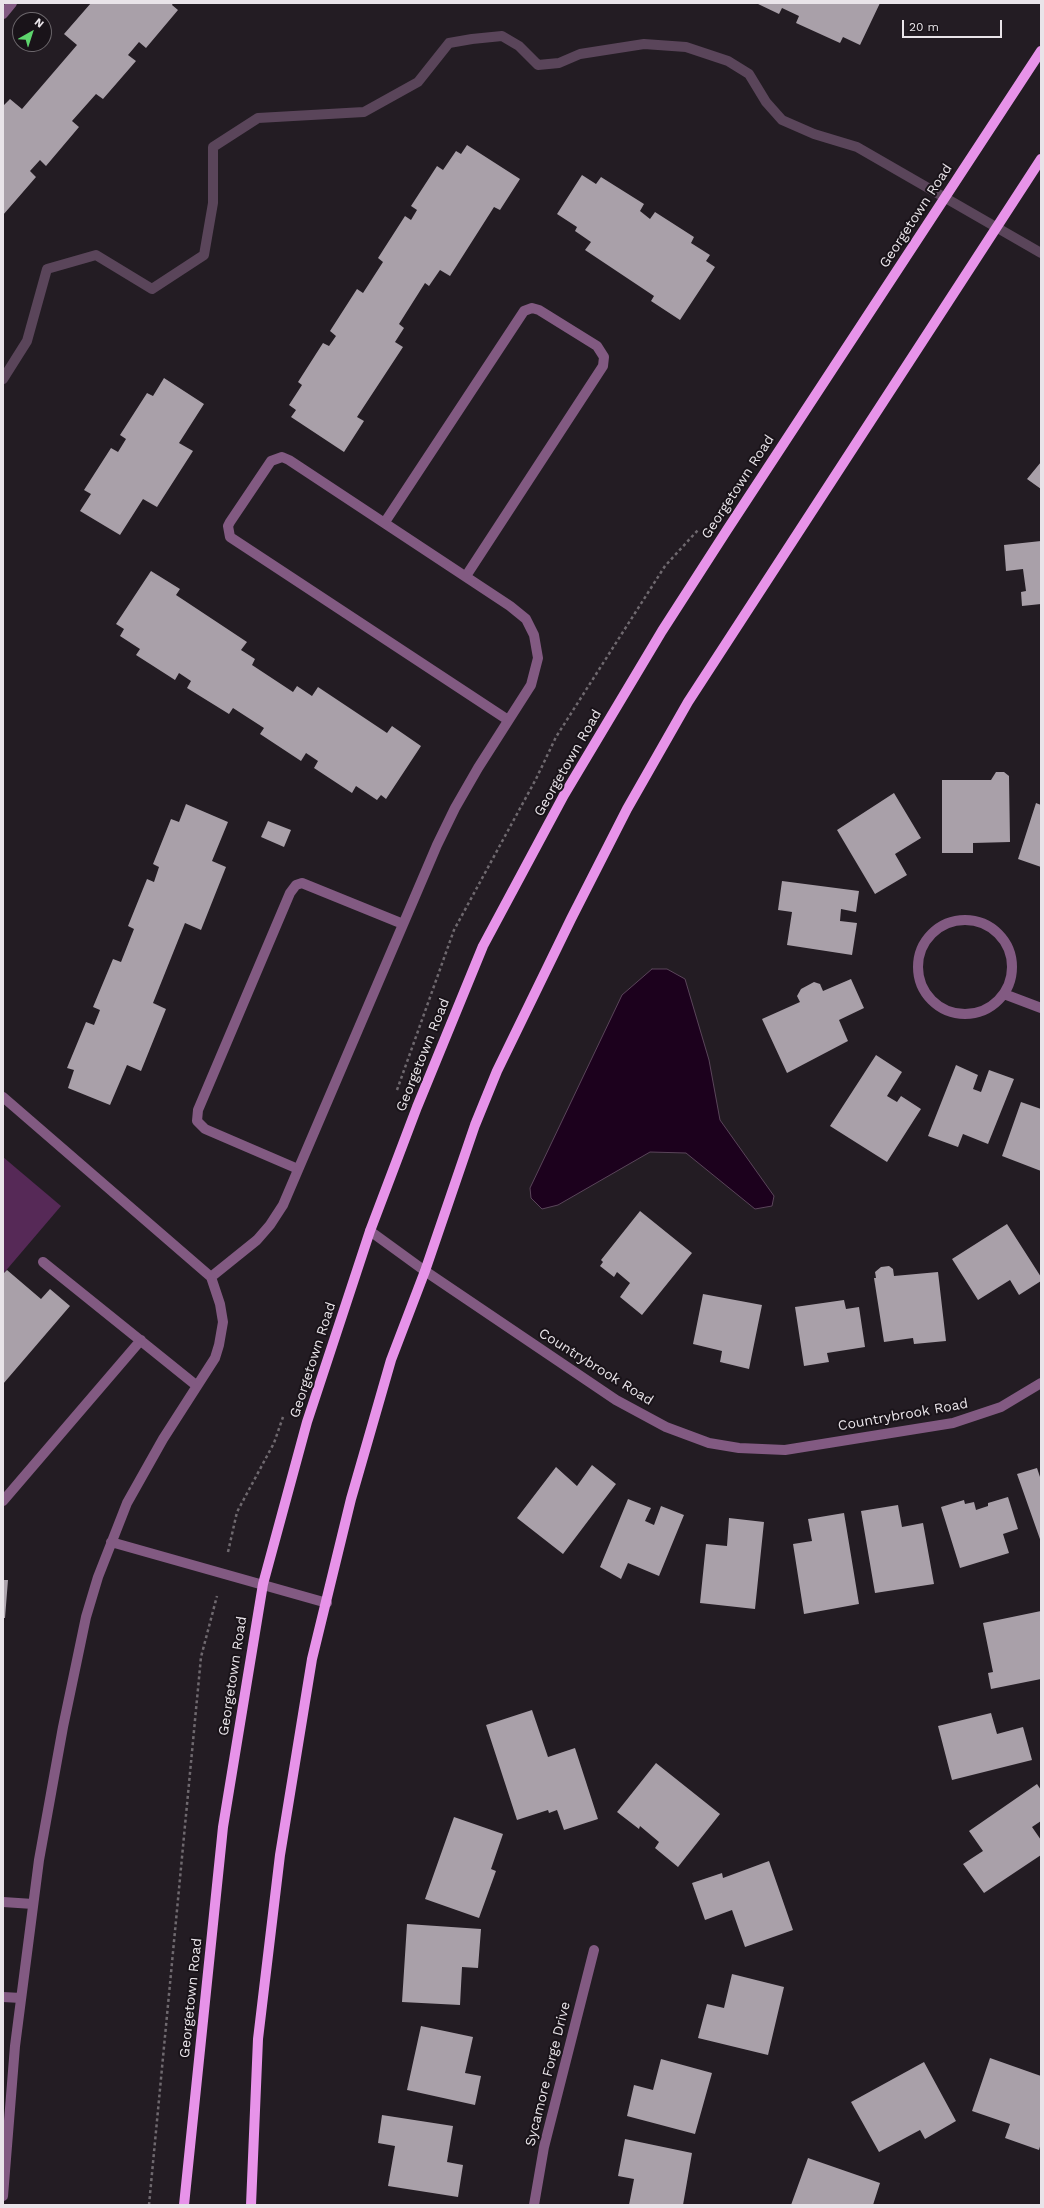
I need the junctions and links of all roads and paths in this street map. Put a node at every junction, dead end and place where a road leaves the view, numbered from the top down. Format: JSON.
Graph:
{"nodes":[{"id":1,"x":12,"y":3,"type":"edge"},
{"id":2,"x":3,"y":14,"type":"edge"},
{"id":3,"x":1041,"y":51,"type":"edge"},
{"id":4,"x":1041,"y":160,"type":"edge"},
{"id":5,"x":385,"y":522,"type":"junction"},
{"id":6,"x":466,"y":576,"type":"junction"},
{"id":7,"x":508,"y":720,"type":"junction"},
{"id":8,"x":403,"y":924,"type":"junction"},
{"id":9,"x":1004,"y":994,"type":"junction"},
{"id":10,"x":1041,"y":1008,"type":"edge"},
{"id":11,"x":3,"y":1097,"type":"edge"},
{"id":12,"x":298,"y":1169,"type":"junction"},
{"id":13,"x":370,"y":1231,"type":"junction"},
{"id":14,"x":43,"y":1262,"type":"dead end"},
{"id":15,"x":425,"y":1271,"type":"junction"},
{"id":16,"x":211,"y":1277,"type":"junction"},
{"id":17,"x":141,"y":1340,"type":"junction"},
{"id":18,"x":1041,"y":1383,"type":"edge"},
{"id":19,"x":198,"y":1386,"type":"junction"},
{"id":20,"x":3,"y":1501,"type":"edge"},
{"id":21,"x":237,"y":1512,"type":"dead end"},
{"id":22,"x":111,"y":1542,"type":"junction"},
{"id":23,"x":224,"y":1573,"type":"junction"},
{"id":24,"x":263,"y":1584,"type":"junction"},
{"id":25,"x":327,"y":1603,"type":"junction"},
{"id":26,"x":3,"y":1902,"type":"edge"},
{"id":27,"x":33,"y":1904,"type":"junction"},
{"id":28,"x":594,"y":1950,"type":"dead end"},
{"id":29,"x":3,"y":1997,"type":"edge"},
{"id":30,"x":21,"y":1998,"type":"junction"},
{"id":31,"x":3,"y":2196,"type":"edge"},
{"id":32,"x":149,"y":2205,"type":"edge"},
{"id":33,"x":184,"y":2205,"type":"edge"},
{"id":34,"x":251,"y":2205,"type":"edge"},
{"id":35,"x":534,"y":2205,"type":"edge"}],
"edges":[{"from":1,"to":2,"type":"street"},
{"from":3,"to":13,"type":"main road","name":"Georgetown Road"},
{"from":4,"to":15,"type":"main road"},
{"from":5,"to":6,"type":"street"},
{"from":5,"to":6,"type":"street"},
{"from":5,"to":7,"type":"street"},
{"from":6,"to":7,"type":"street"},
{"from":7,"to":8,"type":"street"},
{"from":8,"to":12,"type":"street"},
{"from":8,"to":12,"type":"street"},
{"from":9,"to":9,"type":"street"},
{"from":9,"to":10,"type":"street"},
{"from":11,"to":16,"type":"street"},
{"from":12,"to":16,"type":"street"},
{"from":13,"to":15,"type":"street","name":"Countrybrook Road"},
{"from":13,"to":24,"type":"main road","name":"Georgetown Road"},
{"from":14,"to":17,"type":"street"},
{"from":15,"to":18,"type":"street","name":"Countrybrook Road"},
{"from":15,"to":25,"type":"main road"},
{"from":16,"to":19,"type":"street"},
{"from":17,"to":19,"type":"street"},
{"from":17,"to":20,"type":"street"},
{"from":19,"to":22,"type":"street"},
{"from":21,"to":23,"type":"path"},
{"from":22,"to":23,"type":"street"},
{"from":22,"to":27,"type":"street"},
{"from":23,"to":24,"type":"street"},
{"from":23,"to":32,"type":"path"},
{"from":24,"to":25,"type":"street"},
{"from":24,"to":33,"type":"main road","name":"Georgetown Road"},
{"from":25,"to":34,"type":"main road"},
{"from":26,"to":27,"type":"street"},
{"from":27,"to":30,"type":"street"},
{"from":28,"to":35,"type":"street","name":"Sycamore Forge Drive"},
{"from":29,"to":30,"type":"street"},
{"from":30,"to":31,"type":"street"}]}
